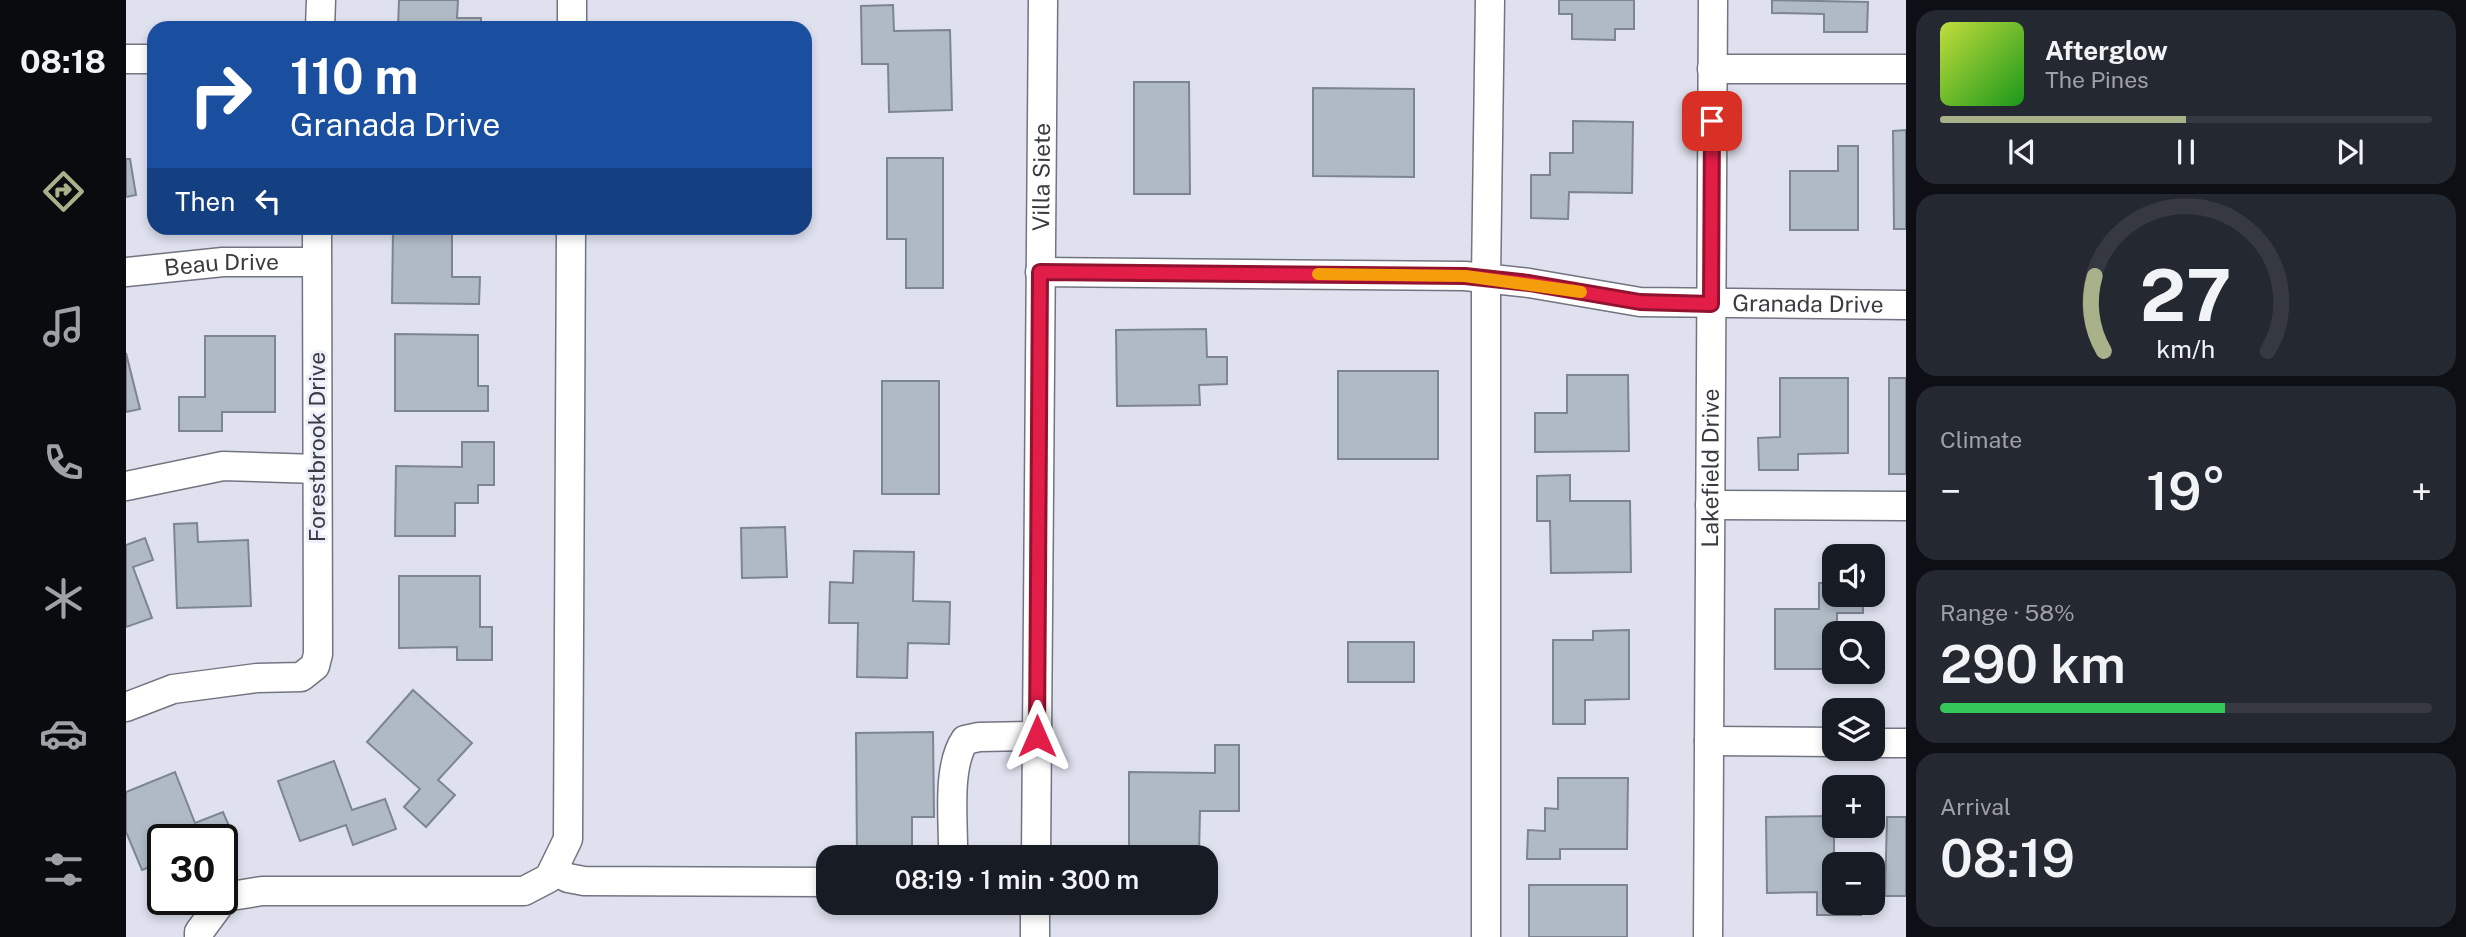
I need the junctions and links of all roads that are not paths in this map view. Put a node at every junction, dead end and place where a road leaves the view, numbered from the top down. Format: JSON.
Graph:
{"nodes":[{"id":1,"x":321,"y":0,"type":"edge"},
{"id":2,"x":572,"y":0,"type":"edge"},
{"id":3,"x":1043,"y":0,"type":"edge"},
{"id":4,"x":1490,"y":0,"type":"edge"},
{"id":5,"x":1713,"y":0,"type":"edge"},
{"id":6,"x":320,"y":21,"type":"edge"},
{"id":7,"x":572,"y":21,"type":"edge"},
{"id":8,"x":147,"y":59,"type":"edge"},
{"id":9,"x":126,"y":60,"type":"edge"},
{"id":10,"x":1712,"y":69,"type":"junction"},
{"id":11,"x":1906,"y":69,"type":"edge"},
{"id":12,"x":317,"y":235,"type":"edge"},
{"id":13,"x":571,"y":235,"type":"edge"},
{"id":14,"x":316,"y":261,"type":"junction"},
{"id":15,"x":126,"y":272,"type":"edge"},
{"id":16,"x":1040,"y":272,"type":"junction"},
{"id":17,"x":1486,"y":278,"type":"junction"},
{"id":18,"x":1711,"y":304,"type":"junction"},
{"id":19,"x":1906,"y":305,"type":"edge"},
{"id":20,"x":317,"y":469,"type":"junction"},
{"id":21,"x":126,"y":486,"type":"edge"},
{"id":22,"x":1710,"y":505,"type":"junction"},
{"id":23,"x":1906,"y":506,"type":"edge"},
{"id":24,"x":126,"y":706,"type":"edge"},
{"id":25,"x":1037,"y":736,"type":"junction"},
{"id":26,"x":1709,"y":741,"type":"junction"},
{"id":27,"x":1822,"y":742,"type":"edge"},
{"id":28,"x":1885,"y":743,"type":"edge"},
{"id":29,"x":1906,"y":743,"type":"edge"},
{"id":30,"x":953,"y":845,"type":"edge"},
{"id":31,"x":1036,"y":845,"type":"edge"},
{"id":32,"x":553,"y":870,"type":"junction"},
{"id":33,"x":816,"y":882,"type":"edge"},
{"id":34,"x":1035,"y":915,"type":"edge"},
{"id":35,"x":199,"y":937,"type":"edge"},
{"id":36,"x":1035,"y":937,"type":"edge"},
{"id":37,"x":1486,"y":937,"type":"edge"},
{"id":38,"x":1708,"y":937,"type":"edge"}],
"edges":[{"from":1,"to":6,"type":"street"},
{"from":2,"to":7,"type":"street"},
{"from":3,"to":16,"type":"street","name":"Villa Siete"},
{"from":4,"to":17,"type":"street"},
{"from":5,"to":10,"type":"street","name":"Lakefield Drive"},
{"from":8,"to":9,"type":"street"},
{"from":10,"to":11,"type":"street"},
{"from":10,"to":18,"type":"street","name":"Lakefield Drive"},
{"from":12,"to":14,"type":"street","name":"Forestbrook Drive"},
{"from":13,"to":32,"type":"street"},
{"from":14,"to":15,"type":"street","name":"Beau Drive"},
{"from":14,"to":20,"type":"street","name":"Forestbrook Drive"},
{"from":16,"to":17,"type":"street","name":"Granada Drive"},
{"from":16,"to":25,"type":"street","name":"Villa Siete"},
{"from":17,"to":18,"type":"street","name":"Granada Drive"},
{"from":17,"to":37,"type":"street"},
{"from":18,"to":19,"type":"street","name":"Granada Drive"},
{"from":18,"to":22,"type":"street","name":"Lakefield Drive"},
{"from":20,"to":21,"type":"street"},
{"from":20,"to":24,"type":"street","name":"Forestbrook Drive"},
{"from":22,"to":23,"type":"street"},
{"from":22,"to":26,"type":"street","name":"Lakefield Drive"},
{"from":25,"to":30,"type":"street"},
{"from":25,"to":31,"type":"street","name":"Villa Siete"},
{"from":26,"to":27,"type":"street"},
{"from":26,"to":38,"type":"street","name":"Lakefield Drive"},
{"from":28,"to":29,"type":"street"},
{"from":32,"to":33,"type":"street"},
{"from":32,"to":35,"type":"street"},
{"from":34,"to":36,"type":"street"}]}
